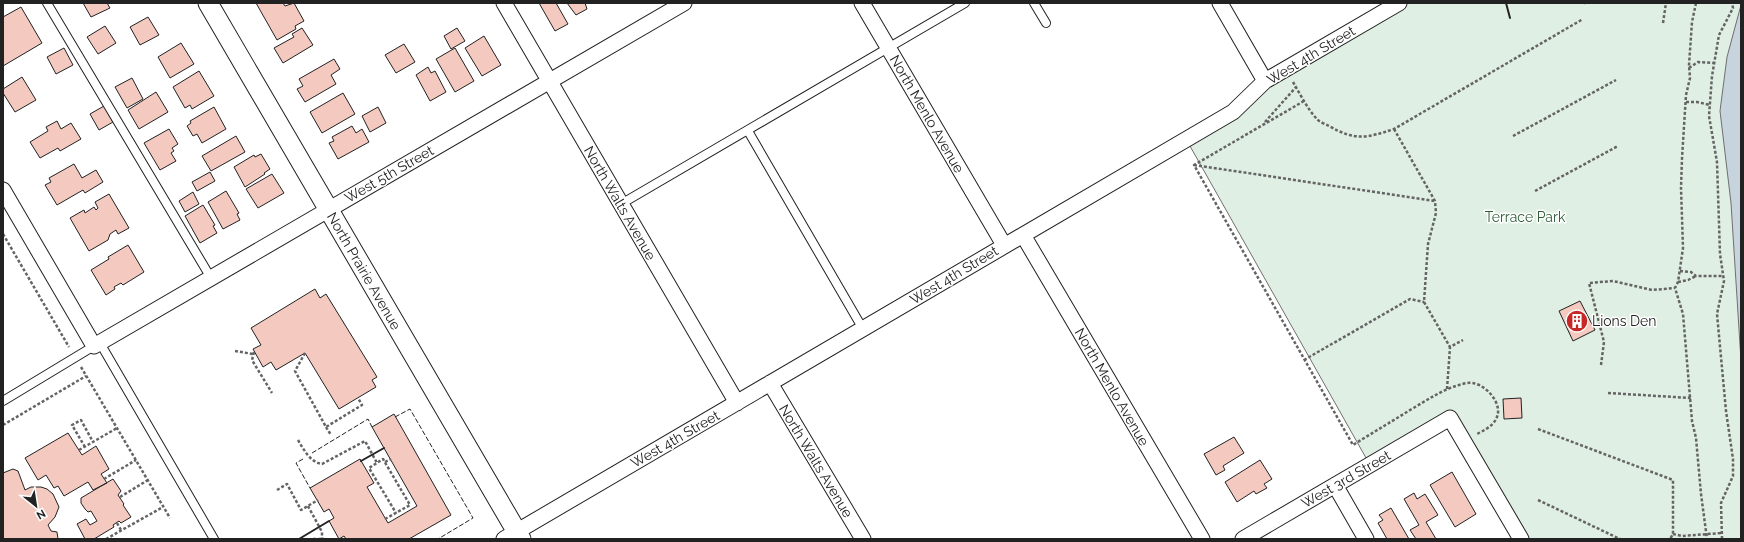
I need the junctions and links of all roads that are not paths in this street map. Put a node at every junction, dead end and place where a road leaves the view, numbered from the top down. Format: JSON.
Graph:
{"nodes":[{"id":1,"x":47,"y":3,"type":"edge"},
{"id":2,"x":208,"y":3,"type":"edge"},
{"id":3,"x":504,"y":3,"type":"edge"},
{"id":4,"x":684,"y":3,"type":"edge"},
{"id":5,"x":862,"y":3,"type":"edge"},
{"id":6,"x":966,"y":3,"type":"edge"},
{"id":7,"x":1034,"y":3,"type":"edge"},
{"id":8,"x":1220,"y":3,"type":"edge"},
{"id":9,"x":1399,"y":3,"type":"edge"},
{"id":10,"x":1046,"y":23,"type":"dead end"},
{"id":11,"x":889,"y":49,"type":"junction"},
{"id":12,"x":549,"y":80,"type":"junction"},
{"id":13,"x":1265,"y":81,"type":"junction"},
{"id":14,"x":748,"y":131,"type":"junction"},
{"id":15,"x":3,"y":190,"type":"edge"},
{"id":16,"x":621,"y":204,"type":"junction"},
{"id":17,"x":329,"y":209,"type":"junction"},
{"id":18,"x":1023,"y":235,"type":"junction"},
{"id":19,"x":1004,"y":245,"type":"junction"},
{"id":20,"x":211,"y":278,"type":"junction"},
{"id":21,"x":863,"y":328,"type":"junction"},
{"id":22,"x":97,"y":344,"type":"junction"},
{"id":23,"x":770,"y":383,"type":"junction"},
{"id":24,"x":3,"y":401,"type":"edge"},
{"id":25,"x":737,"y":403,"type":"junction"},
{"id":26,"x":1335,"y":485,"type":"junction"},
{"id":27,"x":514,"y":537,"type":"edge"},
{"id":28,"x":214,"y":539,"type":"edge"},
{"id":29,"x":863,"y":539,"type":"edge"},
{"id":30,"x":1202,"y":539,"type":"edge"},
{"id":31,"x":1243,"y":539,"type":"edge"},
{"id":32,"x":1366,"y":539,"type":"edge"},
{"id":33,"x":1521,"y":539,"type":"edge"}],
"edges":[{"from":1,"to":20,"type":"lane"},
{"from":2,"to":17,"type":"street","name":"North Prairie Avenue"},
{"from":3,"to":12,"type":"street","name":"North Walts Avenue"},
{"from":4,"to":12,"type":"street","name":"West 5th Street"},
{"from":5,"to":11,"type":"street","name":"North Menlo Avenue"},
{"from":6,"to":11,"type":"lane"},
{"from":7,"to":10,"type":"lane"},
{"from":8,"to":13,"type":"street"},
{"from":9,"to":13,"type":"street","name":"West 4th Street"},
{"from":11,"to":14,"type":"lane"},
{"from":11,"to":19,"type":"street","name":"North Menlo Avenue"},
{"from":12,"to":16,"type":"street","name":"North Walts Avenue"},
{"from":12,"to":17,"type":"street","name":"West 5th Street"},
{"from":13,"to":18,"type":"street","name":"West 4th Street"},
{"from":14,"to":16,"type":"lane"},
{"from":14,"to":21,"type":"lane"},
{"from":15,"to":22,"type":"street"},
{"from":16,"to":25,"type":"street","name":"North Walts Avenue"},
{"from":17,"to":20,"type":"street","name":"West 5th Street"},
{"from":17,"to":27,"type":"street","name":"North Prairie Avenue"},
{"from":18,"to":19,"type":"street","name":"West 4th Street"},
{"from":18,"to":30,"type":"street","name":"North Menlo Avenue"},
{"from":19,"to":21,"type":"street","name":"West 4th Street"},
{"from":20,"to":22,"type":"street","name":"West 5th Street"},
{"from":21,"to":23,"type":"street","name":"West 4th Street"},
{"from":22,"to":24,"type":"lane"},
{"from":22,"to":28,"type":"lane"},
{"from":23,"to":25,"type":"street","name":"West 4th Street"},
{"from":23,"to":29,"type":"street","name":"North Walts Avenue"},
{"from":25,"to":27,"type":"street","name":"West 4th Street"},
{"from":26,"to":31,"type":"street","name":"West 3rd Street"},
{"from":26,"to":32,"type":"street"},
{"from":26,"to":33,"type":"street","name":"West 3rd Street"}]}
